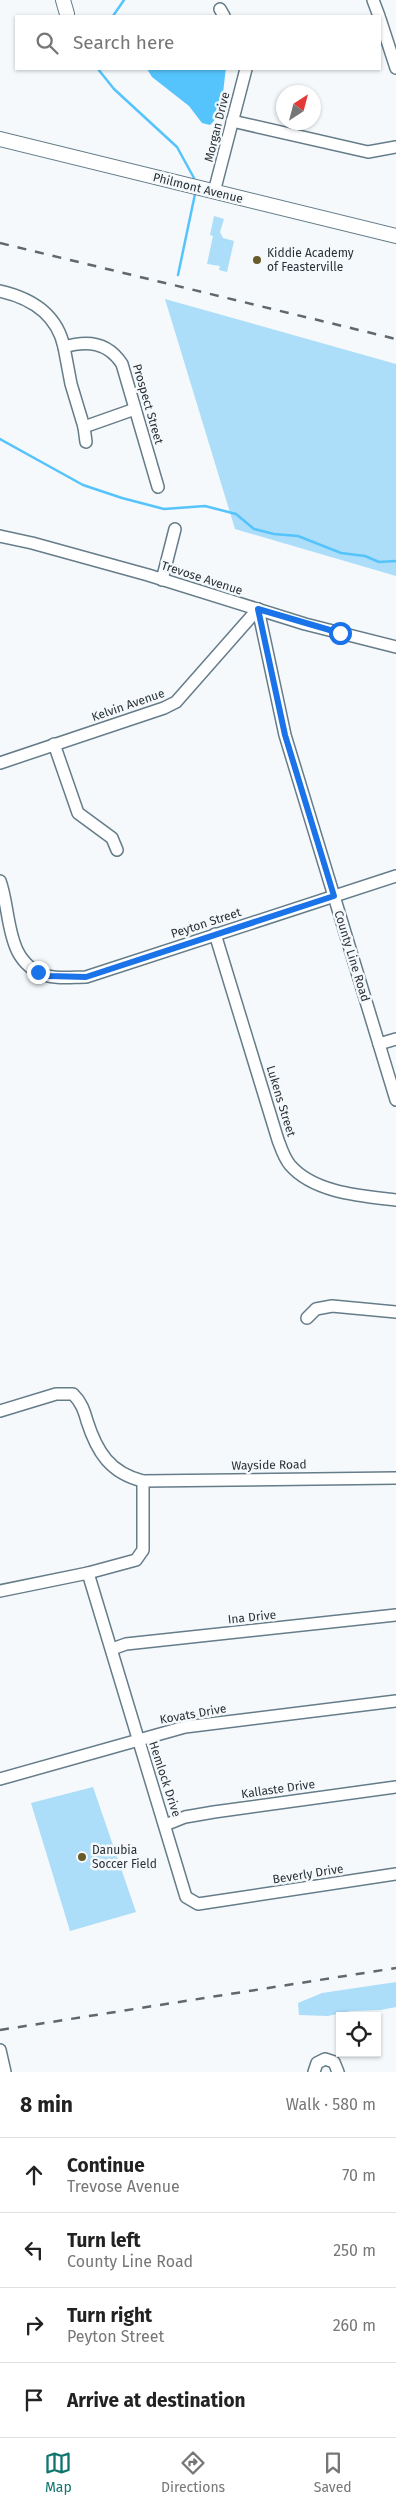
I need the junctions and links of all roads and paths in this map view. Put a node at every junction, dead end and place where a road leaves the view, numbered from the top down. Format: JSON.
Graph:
{"nodes":[{"id":1,"x":63,"y":0,"type":"edge"},
{"id":2,"x":373,"y":0,"type":"edge"},
{"id":3,"x":67,"y":14,"type":"dead end"},
{"id":4,"x":378,"y":15,"type":"edge"},
{"id":5,"x":382,"y":32,"type":"edge"},
{"id":6,"x":396,"y":68,"type":"edge"},
{"id":7,"x":246,"y":70,"type":"edge"},
{"id":8,"x":232,"y":121,"type":"junction"},
{"id":9,"x":0,"y":140,"type":"edge"},
{"id":10,"x":396,"y":147,"type":"edge"},
{"id":11,"x":214,"y":192,"type":"junction"},
{"id":12,"x":396,"y":236,"type":"edge"},
{"id":13,"x":0,"y":291,"type":"edge"},
{"id":14,"x":64,"y":347,"type":"junction"},
{"id":15,"x":135,"y":409,"type":"junction"},
{"id":16,"x":84,"y":428,"type":"junction"},
{"id":17,"x":86,"y":442,"type":"dead end"},
{"id":18,"x":158,"y":487,"type":"dead end"},
{"id":19,"x":175,"y":529,"type":"dead end"},
{"id":20,"x":0,"y":536,"type":"edge"},
{"id":21,"x":162,"y":580,"type":"junction"},
{"id":22,"x":258,"y":609,"type":"junction"},
{"id":23,"x":396,"y":647,"type":"edge"},
{"id":24,"x":54,"y":744,"type":"junction"},
{"id":25,"x":0,"y":763,"type":"edge"},
{"id":26,"x":117,"y":850,"type":"dead end"},
{"id":27,"x":396,"y":876,"type":"edge"},
{"id":28,"x":0,"y":881,"type":"edge"},
{"id":29,"x":334,"y":896,"type":"junction"},
{"id":30,"x":216,"y":934,"type":"junction"},
{"id":31,"x":396,"y":1040,"type":"edge"},
{"id":32,"x":379,"y":1044,"type":"junction"},
{"id":33,"x":396,"y":1100,"type":"edge"},
{"id":34,"x":396,"y":1200,"type":"edge"},
{"id":35,"x":396,"y":1312,"type":"edge"},
{"id":36,"x":307,"y":1318,"type":"dead end"},
{"id":37,"x":0,"y":1411,"type":"edge"},
{"id":38,"x":396,"y":1478,"type":"edge"},
{"id":39,"x":143,"y":1481,"type":"junction"},
{"id":40,"x":88,"y":1573,"type":"junction"},
{"id":41,"x":0,"y":1591,"type":"edge"},
{"id":42,"x":396,"y":1614,"type":"edge"},
{"id":43,"x":112,"y":1649,"type":"junction"},
{"id":44,"x":396,"y":1701,"type":"edge"},
{"id":45,"x":138,"y":1740,"type":"junction"},
{"id":46,"x":0,"y":1779,"type":"edge"},
{"id":47,"x":396,"y":1787,"type":"edge"},
{"id":48,"x":165,"y":1825,"type":"junction"},
{"id":49,"x":396,"y":1874,"type":"edge"},
{"id":50,"x":224,"y":1900,"type":"joint"},
{"id":51,"x":0,"y":2050,"type":"edge"},
{"id":52,"x":5,"y":2072,"type":"edge"},
{"id":53,"x":314,"y":2072,"type":"edge"},
{"id":54,"x":338,"y":2072,"type":"edge"}],
"edges":[{"from":1,"to":3,"type":"main road"},
{"from":2,"to":4,"type":"street"},
{"from":5,"to":6,"type":"street"},
{"from":7,"to":8,"type":"street","name":"Morgan Drive"},
{"from":8,"to":10,"type":"street"},
{"from":8,"to":11,"type":"street","name":"Morgan Drive"},
{"from":9,"to":11,"type":"main road","name":"Philmont Avenue"},
{"from":11,"to":12,"type":"main road","name":"Philmont Avenue"},
{"from":13,"to":14,"type":"street"},
{"from":14,"to":15,"type":"street","name":"Prospect Street"},
{"from":14,"to":16,"type":"street"},
{"from":15,"to":16,"type":"street"},
{"from":15,"to":18,"type":"street","name":"Prospect Street"},
{"from":16,"to":17,"type":"street"},
{"from":19,"to":21,"type":"street"},
{"from":20,"to":21,"type":"street","name":"Trevose Avenue"},
{"from":21,"to":22,"type":"street","name":"Trevose Avenue"},
{"from":22,"to":23,"type":"street","name":"Trevose Avenue"},
{"from":22,"to":24,"type":"street","name":"Kelvin Avenue"},
{"from":22,"to":29,"type":"street","name":"County Line Road"},
{"from":24,"to":25,"type":"street","name":"Kelvin Avenue"},
{"from":24,"to":26,"type":"street"},
{"from":27,"to":29,"type":"street","name":"Peyton Street"},
{"from":28,"to":30,"type":"street","name":"Peyton Street"},
{"from":29,"to":30,"type":"street","name":"Peyton Street"},
{"from":29,"to":32,"type":"street","name":"County Line Road"},
{"from":30,"to":34,"type":"street","name":"Lukens Street"},
{"from":31,"to":32,"type":"street"},
{"from":32,"to":33,"type":"street","name":"County Line Road"},
{"from":35,"to":36,"type":"street"},
{"from":37,"to":39,"type":"street"},
{"from":38,"to":39,"type":"street","name":"Wayside Road"},
{"from":39,"to":40,"type":"street"},
{"from":40,"to":41,"type":"street"},
{"from":40,"to":43,"type":"street","name":"Hemlock Drive"},
{"from":42,"to":43,"type":"street","name":"Ina Drive"},
{"from":43,"to":45,"type":"street","name":"Hemlock Drive"},
{"from":44,"to":45,"type":"street","name":"Kovats Drive"},
{"from":45,"to":46,"type":"street","name":"Kovats Drive"},
{"from":45,"to":48,"type":"street","name":"Hemlock Drive"},
{"from":47,"to":48,"type":"street","name":"Kallaste Drive"},
{"from":48,"to":50,"type":"street","name":"Hemlock Drive"},
{"from":49,"to":50,"type":"street","name":"Beverly Drive"},
{"from":51,"to":52,"type":"street"},
{"from":53,"to":54,"type":"street"}]}
